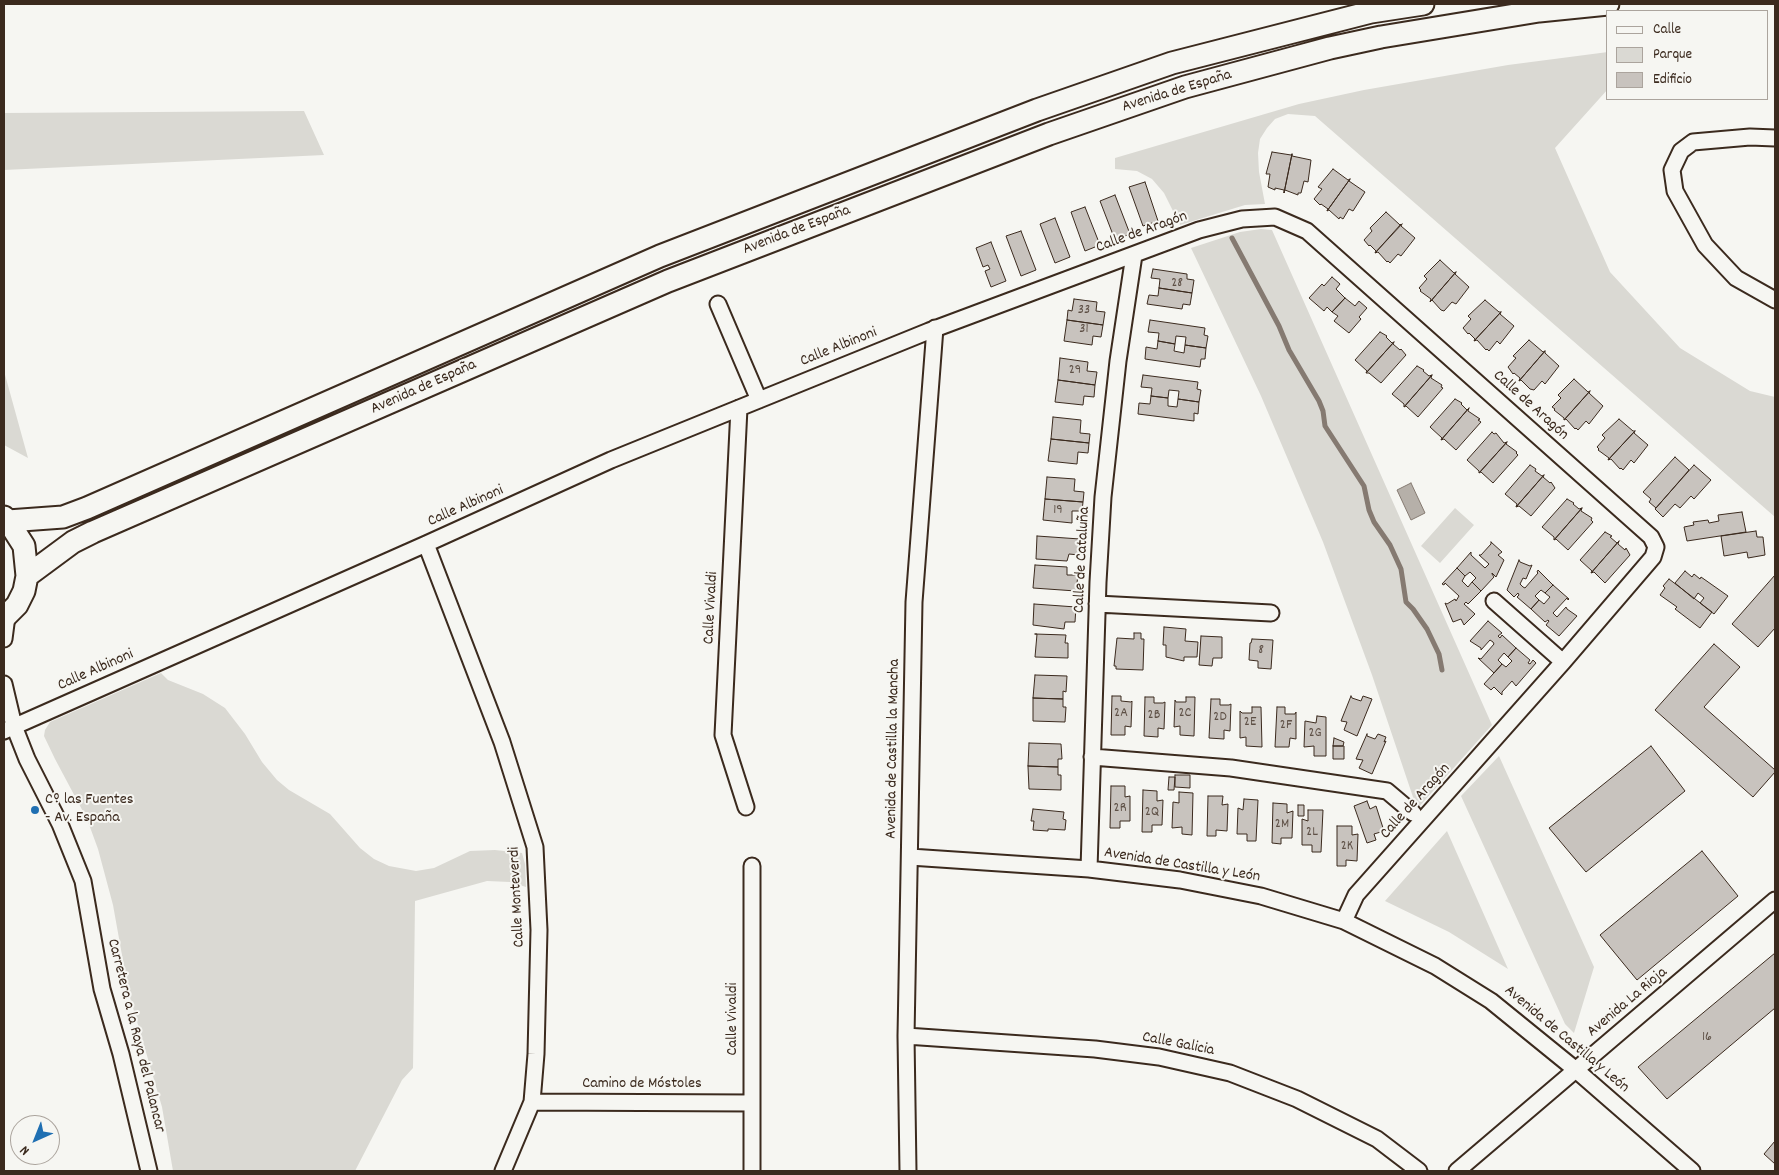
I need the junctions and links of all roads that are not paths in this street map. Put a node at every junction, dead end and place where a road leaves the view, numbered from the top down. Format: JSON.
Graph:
{"nodes":[{"id":1,"x":1422,"y":4,"type":"edge"},
{"id":2,"x":1608,"y":4,"type":"edge"},
{"id":3,"x":1775,"y":138,"type":"edge"},
{"id":4,"x":1134,"y":255,"type":"junction"},
{"id":5,"x":1775,"y":300,"type":"edge"},
{"id":6,"x":718,"y":304,"type":"dead end"},
{"id":7,"x":935,"y":328,"type":"junction"},
{"id":8,"x":759,"y":400,"type":"junction"},
{"id":9,"x":739,"y":408,"type":"junction"},
{"id":10,"x":6,"y":519,"type":"edge"},
{"id":11,"x":426,"y":544,"type":"junction"},
{"id":12,"x":28,"y":576,"type":"junction"},
{"id":13,"x":1494,"y":601,"type":"dead end"},
{"id":14,"x":1097,"y":604,"type":"junction"},
{"id":15,"x":1271,"y":613,"type":"dead end"},
{"id":16,"x":5,"y":617,"type":"edge"},
{"id":17,"x":4,"y":639,"type":"edge"},
{"id":18,"x":1563,"y":662,"type":"junction"},
{"id":19,"x":4,"y":684,"type":"edge"},
{"id":20,"x":9,"y":728,"type":"edge"},
{"id":21,"x":1092,"y":757,"type":"junction"},
{"id":22,"x":746,"y":806,"type":"dead end"},
{"id":23,"x":1413,"y":813,"type":"dead end"},
{"id":24,"x":910,"y":857,"type":"junction"},
{"id":25,"x":752,"y":866,"type":"dead end"},
{"id":26,"x":1088,"y":869,"type":"junction"},
{"id":27,"x":1775,"y":900,"type":"edge"},
{"id":28,"x":1344,"y":921,"type":"junction"},
{"id":29,"x":906,"y":1036,"type":"junction"},
{"id":30,"x":1576,"y":1070,"type":"junction"},
{"id":31,"x":532,"y":1102,"type":"junction"},
{"id":32,"x":752,"y":1103,"type":"junction"},
{"id":33,"x":149,"y":1171,"type":"edge"},
{"id":34,"x":503,"y":1171,"type":"edge"},
{"id":35,"x":752,"y":1171,"type":"edge"},
{"id":36,"x":908,"y":1171,"type":"edge"},
{"id":37,"x":1419,"y":1171,"type":"edge"},
{"id":38,"x":1457,"y":1171,"type":"edge"},
{"id":39,"x":1692,"y":1171,"type":"edge"}],
"edges":[{"from":1,"to":10,"type":"main road","name":"Avenida de España"},
{"from":2,"to":12,"type":"main road","name":"Avenida de España"},
{"from":3,"to":5,"type":"street"},
{"from":4,"to":7,"type":"street","name":"Calle de Aragón"},
{"from":4,"to":14,"type":"street","name":"Calle de Cataluña"},
{"from":4,"to":18,"type":"street","name":"Calle de Aragón"},
{"from":6,"to":8,"type":"street"},
{"from":7,"to":8,"type":"street","name":"Calle Albinoni"},
{"from":7,"to":24,"type":"street","name":"Avenida de Castilla la Mancha"},
{"from":8,"to":9,"type":"street","name":"Calle Albinoni"},
{"from":9,"to":11,"type":"street","name":"Calle Albinoni"},
{"from":9,"to":22,"type":"street","name":"Calle Vivaldi"},
{"from":10,"to":12,"type":"main road"},
{"from":11,"to":20,"type":"street","name":"Calle Albinoni"},
{"from":11,"to":31,"type":"street","name":"Calle Monteverdi"},
{"from":12,"to":16,"type":"main road"},
{"from":13,"to":18,"type":"street"},
{"from":14,"to":15,"type":"street"},
{"from":14,"to":21,"type":"street","name":"Calle de Cataluña"},
{"from":16,"to":17,"type":"street"},
{"from":18,"to":28,"type":"street","name":"Calle de Aragón"},
{"from":19,"to":20,"type":"street","name":"Carretera a la Raya del Palancar"},
{"from":20,"to":33,"type":"street","name":"Carretera a la Raya del Palancar"},
{"from":21,"to":23,"type":"street"},
{"from":21,"to":26,"type":"street","name":"Calle de Cataluña"},
{"from":24,"to":26,"type":"street","name":"Avenida de Castilla y León"},
{"from":24,"to":29,"type":"street","name":"Avenida de Castilla la Mancha"},
{"from":25,"to":32,"type":"street","name":"Calle Vivaldi"},
{"from":26,"to":28,"type":"street","name":"Avenida de Castilla y León"},
{"from":27,"to":30,"type":"street","name":"Avenida La Rioja"},
{"from":28,"to":30,"type":"street","name":"Avenida de Castilla y León"},
{"from":29,"to":36,"type":"street","name":"Avenida de Castilla la Mancha"},
{"from":29,"to":37,"type":"street","name":"Calle Galicia"},
{"from":30,"to":38,"type":"street","name":"Avenida La Rioja"},
{"from":30,"to":39,"type":"street","name":"Avenida de Castilla y León"},
{"from":31,"to":32,"type":"street","name":"Camino de Móstoles"},
{"from":31,"to":34,"type":"street","name":"Calle Monteverdi"},
{"from":32,"to":35,"type":"street","name":"Calle Vivaldi"}]}
